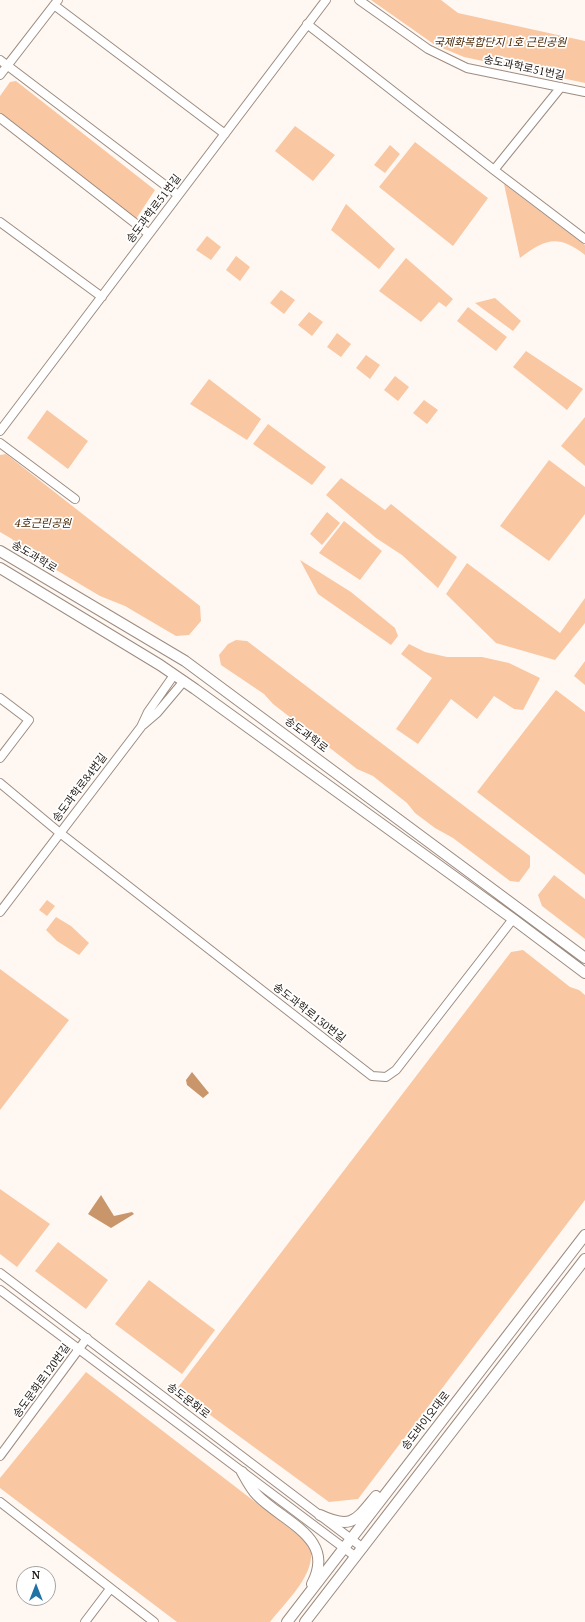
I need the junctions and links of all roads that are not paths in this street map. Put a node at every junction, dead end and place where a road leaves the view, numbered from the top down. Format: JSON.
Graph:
{"nodes":[{"id":1,"x":326,"y":0,"type":"edge"},
{"id":2,"x":359,"y":0,"type":"edge"},
{"id":3,"x":56,"y":3,"type":"edge"},
{"id":4,"x":308,"y":24,"type":"junction"},
{"id":5,"x":0,"y":60,"type":"edge"},
{"id":6,"x":7,"y":65,"type":"junction"},
{"id":7,"x":0,"y":75,"type":"edge"},
{"id":8,"x":561,"y":87,"type":"junction"},
{"id":9,"x":585,"y":92,"type":"edge"},
{"id":10,"x":0,"y":118,"type":"edge"},
{"id":11,"x":225,"y":134,"type":"junction"},
{"id":12,"x":494,"y":170,"type":"junction"},
{"id":13,"x":178,"y":195,"type":"junction"},
{"id":14,"x":0,"y":222,"type":"edge"},
{"id":15,"x":149,"y":234,"type":"junction"},
{"id":16,"x":585,"y":239,"type":"edge"},
{"id":17,"x":102,"y":297,"type":"junction"},
{"id":18,"x":0,"y":431,"type":"edge"},
{"id":19,"x":0,"y":443,"type":"edge"},
{"id":20,"x":75,"y":499,"type":"dead end"},
{"id":21,"x":0,"y":551,"type":"edge"},
{"id":22,"x":0,"y":568,"type":"edge"},
{"id":23,"x":174,"y":675,"type":"junction"},
{"id":24,"x":184,"y":681,"type":"junction"},
{"id":25,"x":0,"y":698,"type":"edge"},
{"id":26,"x":141,"y":727,"type":"junction"},
{"id":27,"x":0,"y":758,"type":"edge"},
{"id":28,"x":0,"y":784,"type":"edge"},
{"id":29,"x":60,"y":833,"type":"junction"},
{"id":30,"x":0,"y":912,"type":"edge"},
{"id":31,"x":513,"y":919,"type":"junction"},
{"id":32,"x":585,"y":958,"type":"edge"},
{"id":33,"x":585,"y":973,"type":"edge"},
{"id":34,"x":585,"y":1235,"type":"edge"},
{"id":35,"x":585,"y":1259,"type":"edge"},
{"id":36,"x":0,"y":1272,"type":"edge"},
{"id":37,"x":0,"y":1290,"type":"edge"},
{"id":38,"x":87,"y":1338,"type":"junction"},
{"id":39,"x":78,"y":1350,"type":"junction"},
{"id":40,"x":434,"y":1431,"type":"junction"},
{"id":41,"x":0,"y":1456,"type":"edge"},
{"id":42,"x":242,"y":1472,"type":"junction"},
{"id":43,"x":0,"y":1502,"type":"edge"},
{"id":44,"x":320,"y":1515,"type":"junction"},
{"id":45,"x":351,"y":1539,"type":"junction"},
{"id":46,"x":344,"y":1548,"type":"junction"},
{"id":47,"x":363,"y":1548,"type":"junction"},
{"id":48,"x":356,"y":1557,"type":"junction"},
{"id":49,"x":110,"y":1589,"type":"junction"},
{"id":50,"x":301,"y":1604,"type":"junction"},
{"id":51,"x":85,"y":1622,"type":"edge"},
{"id":52,"x":154,"y":1622,"type":"edge"},
{"id":53,"x":287,"y":1622,"type":"edge"},
{"id":54,"x":305,"y":1622,"type":"edge"}],
"edges":[{"from":1,"to":4,"type":"street","name":"송도과학로51번길"},
{"from":2,"to":8,"type":"street","name":"송도과학로51번길"},
{"from":3,"to":6,"type":"street"},
{"from":3,"to":11,"type":"street"},
{"from":4,"to":11,"type":"street","name":"송도과학로51번길"},
{"from":4,"to":12,"type":"street"},
{"from":5,"to":6,"type":"street"},
{"from":6,"to":7,"type":"street"},
{"from":6,"to":13,"type":"street"},
{"from":8,"to":9,"type":"street","name":"송도과학로51번길"},
{"from":8,"to":12,"type":"street"},
{"from":10,"to":15,"type":"street"},
{"from":11,"to":13,"type":"street","name":"송도과학로51번길"},
{"from":12,"to":16,"type":"street"},
{"from":13,"to":15,"type":"street","name":"송도과학로51번길"},
{"from":14,"to":17,"type":"street"},
{"from":15,"to":17,"type":"street","name":"송도과학로51번길"},
{"from":17,"to":18,"type":"street","name":"송도과학로51번길"},
{"from":19,"to":20,"type":"street"},
{"from":21,"to":32,"type":"main road","name":"송도과학로"},
{"from":22,"to":23,"type":"main road"},
{"from":23,"to":24,"type":"main road"},
{"from":23,"to":26,"type":"street","name":"송도과학로84번길"},
{"from":24,"to":26,"type":"street"},
{"from":24,"to":31,"type":"main road"},
{"from":25,"to":27,"type":"street"},
{"from":26,"to":29,"type":"street","name":"송도과학로84번길"},
{"from":28,"to":29,"type":"street","name":"송도과학로130번길"},
{"from":29,"to":30,"type":"street","name":"송도과학로84번길"},
{"from":29,"to":31,"type":"street","name":"송도과학로130번길"},
{"from":31,"to":33,"type":"main road"},
{"from":34,"to":40,"type":"main road","name":"송도바이오대로"},
{"from":35,"to":47,"type":"main road"},
{"from":36,"to":38,"type":"street","name":"송도문화로"},
{"from":37,"to":39,"type":"street"},
{"from":38,"to":39,"type":"street","name":"송도문화로120번길"},
{"from":38,"to":44,"type":"street","name":"송도문화로"},
{"from":39,"to":41,"type":"street","name":"송도문화로120번길"},
{"from":39,"to":42,"type":"street"},
{"from":40,"to":44,"type":"main road"},
{"from":40,"to":45,"type":"main road","name":"송도바이오대로"},
{"from":42,"to":46,"type":"street"},
{"from":42,"to":50,"type":"main road"},
{"from":43,"to":49,"type":"street"},
{"from":44,"to":45,"type":"street","name":"송도문화로"},
{"from":45,"to":46,"type":"main road","name":"송도바이오대로"},
{"from":45,"to":47,"type":"street","name":"송도문화로"},
{"from":46,"to":48,"type":"street"},
{"from":46,"to":50,"type":"main road","name":"송도바이오대로"},
{"from":47,"to":48,"type":"main road"},
{"from":48,"to":54,"type":"main road"},
{"from":49,"to":51,"type":"street"},
{"from":49,"to":52,"type":"street"},
{"from":50,"to":53,"type":"main road","name":"송도바이오대로"}]}
